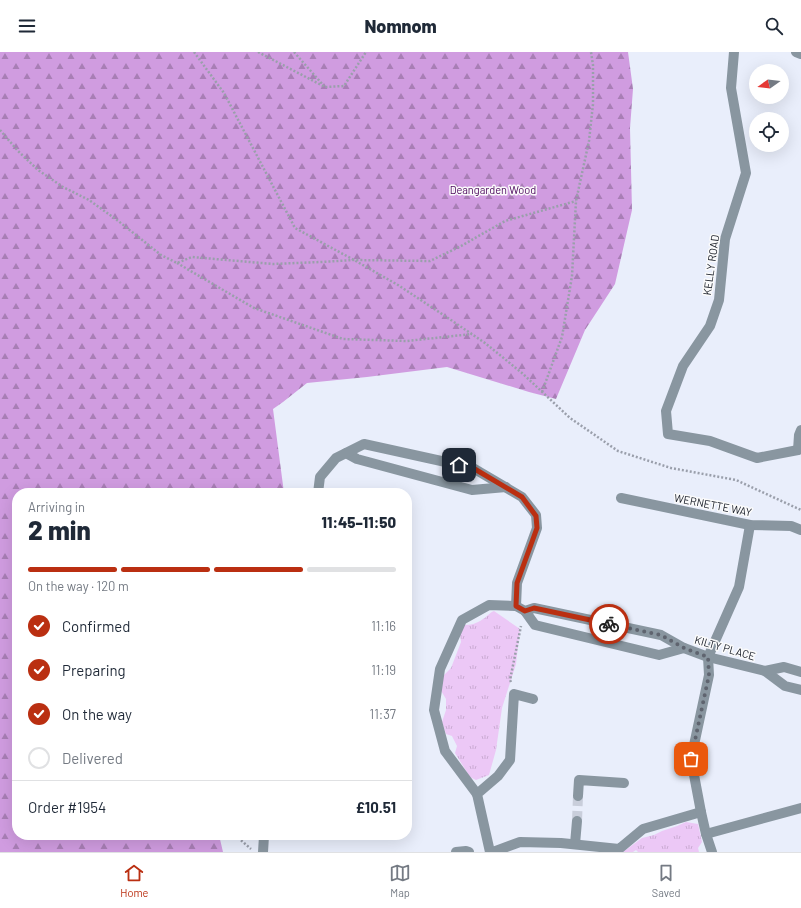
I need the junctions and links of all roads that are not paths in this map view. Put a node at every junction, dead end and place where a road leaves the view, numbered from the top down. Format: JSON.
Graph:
{"nodes":[{"id":1,"x":734,"y":52,"type":"edge"},
{"id":2,"x":796,"y":52,"type":"edge"},
{"id":3,"x":801,"y":54,"type":"edge"},
{"id":4,"x":801,"y":430,"type":"edge"},
{"id":5,"x":799,"y":451,"type":"edge"},
{"id":6,"x":346,"y":453,"type":"junction"},
{"id":7,"x":319,"y":488,"type":"edge"},
{"id":8,"x":506,"y":488,"type":"junction"},
{"id":9,"x":622,"y":498,"type":"dead end"},
{"id":10,"x":750,"y":525,"type":"junction"},
{"id":11,"x":801,"y":530,"type":"edge"},
{"id":12,"x":520,"y":608,"type":"junction"},
{"id":13,"x":684,"y":648,"type":"junction"},
{"id":14,"x":708,"y":657,"type":"junction"},
{"id":15,"x":765,"y":671,"type":"junction"},
{"id":16,"x":801,"y":672,"type":"edge"},
{"id":17,"x":801,"y":690,"type":"edge"},
{"id":18,"x":533,"y":699,"type":"dead end"},
{"id":19,"x":624,"y":783,"type":"dead end"},
{"id":20,"x":477,"y":794,"type":"junction"},
{"id":21,"x":578,"y":796,"type":"tunnel mouth"},
{"id":22,"x":801,"y":808,"type":"edge"},
{"id":23,"x":701,"y":812,"type":"junction"},
{"id":24,"x":577,"y":821,"type":"tunnel mouth"},
{"id":25,"x":706,"y":834,"type":"junction"},
{"id":26,"x":264,"y":840,"type":"edge"},
{"id":27,"x":575,"y":844,"type":"junction"},
{"id":28,"x":562,"y":847,"type":"edge"},
{"id":29,"x":617,"y":850,"type":"edge"},
{"id":30,"x":263,"y":852,"type":"edge"},
{"id":31,"x":456,"y":852,"type":"edge"},
{"id":32,"x":469,"y":852,"type":"edge"},
{"id":33,"x":490,"y":852,"type":"edge"},
{"id":34,"x":493,"y":852,"type":"edge"},
{"id":35,"x":712,"y":852,"type":"edge"}],
"edges":[{"from":1,"to":5,"type":"street","name":"KELLY ROAD"},
{"from":2,"to":3,"type":"street"},
{"from":4,"to":5,"type":"street"},
{"from":6,"to":7,"type":"street"},
{"from":6,"to":8,"type":"street"},
{"from":6,"to":8,"type":"street"},
{"from":8,"to":12,"type":"street"},
{"from":9,"to":10,"type":"street","name":"WERNETTE WAY"},
{"from":10,"to":11,"type":"street","name":"WERNETTE WAY"},
{"from":10,"to":14,"type":"street"},
{"from":12,"to":13,"type":"street","name":"KILTY PLACE"},
{"from":12,"to":13,"type":"street"},
{"from":12,"to":20,"type":"street","name":"KILTY PLACE"},
{"from":13,"to":14,"type":"street","name":"KILTY PLACE"},
{"from":14,"to":15,"type":"street","name":"KILTY PLACE"},
{"from":14,"to":23,"type":"street"},
{"from":15,"to":16,"type":"street","name":"KILTY PLACE"},
{"from":15,"to":17,"type":"street"},
{"from":18,"to":20,"type":"street"},
{"from":19,"to":21,"type":"street"},
{"from":20,"to":33,"type":"street"},
{"from":22,"to":25,"type":"street"},
{"from":23,"to":25,"type":"street"},
{"from":23,"to":29,"type":"street"},
{"from":24,"to":27,"type":"street"},
{"from":25,"to":35,"type":"street"},
{"from":26,"to":30,"type":"street"},
{"from":27,"to":28,"type":"street"},
{"from":27,"to":29,"type":"street"},
{"from":28,"to":34,"type":"street"},
{"from":31,"to":32,"type":"street"}]}
